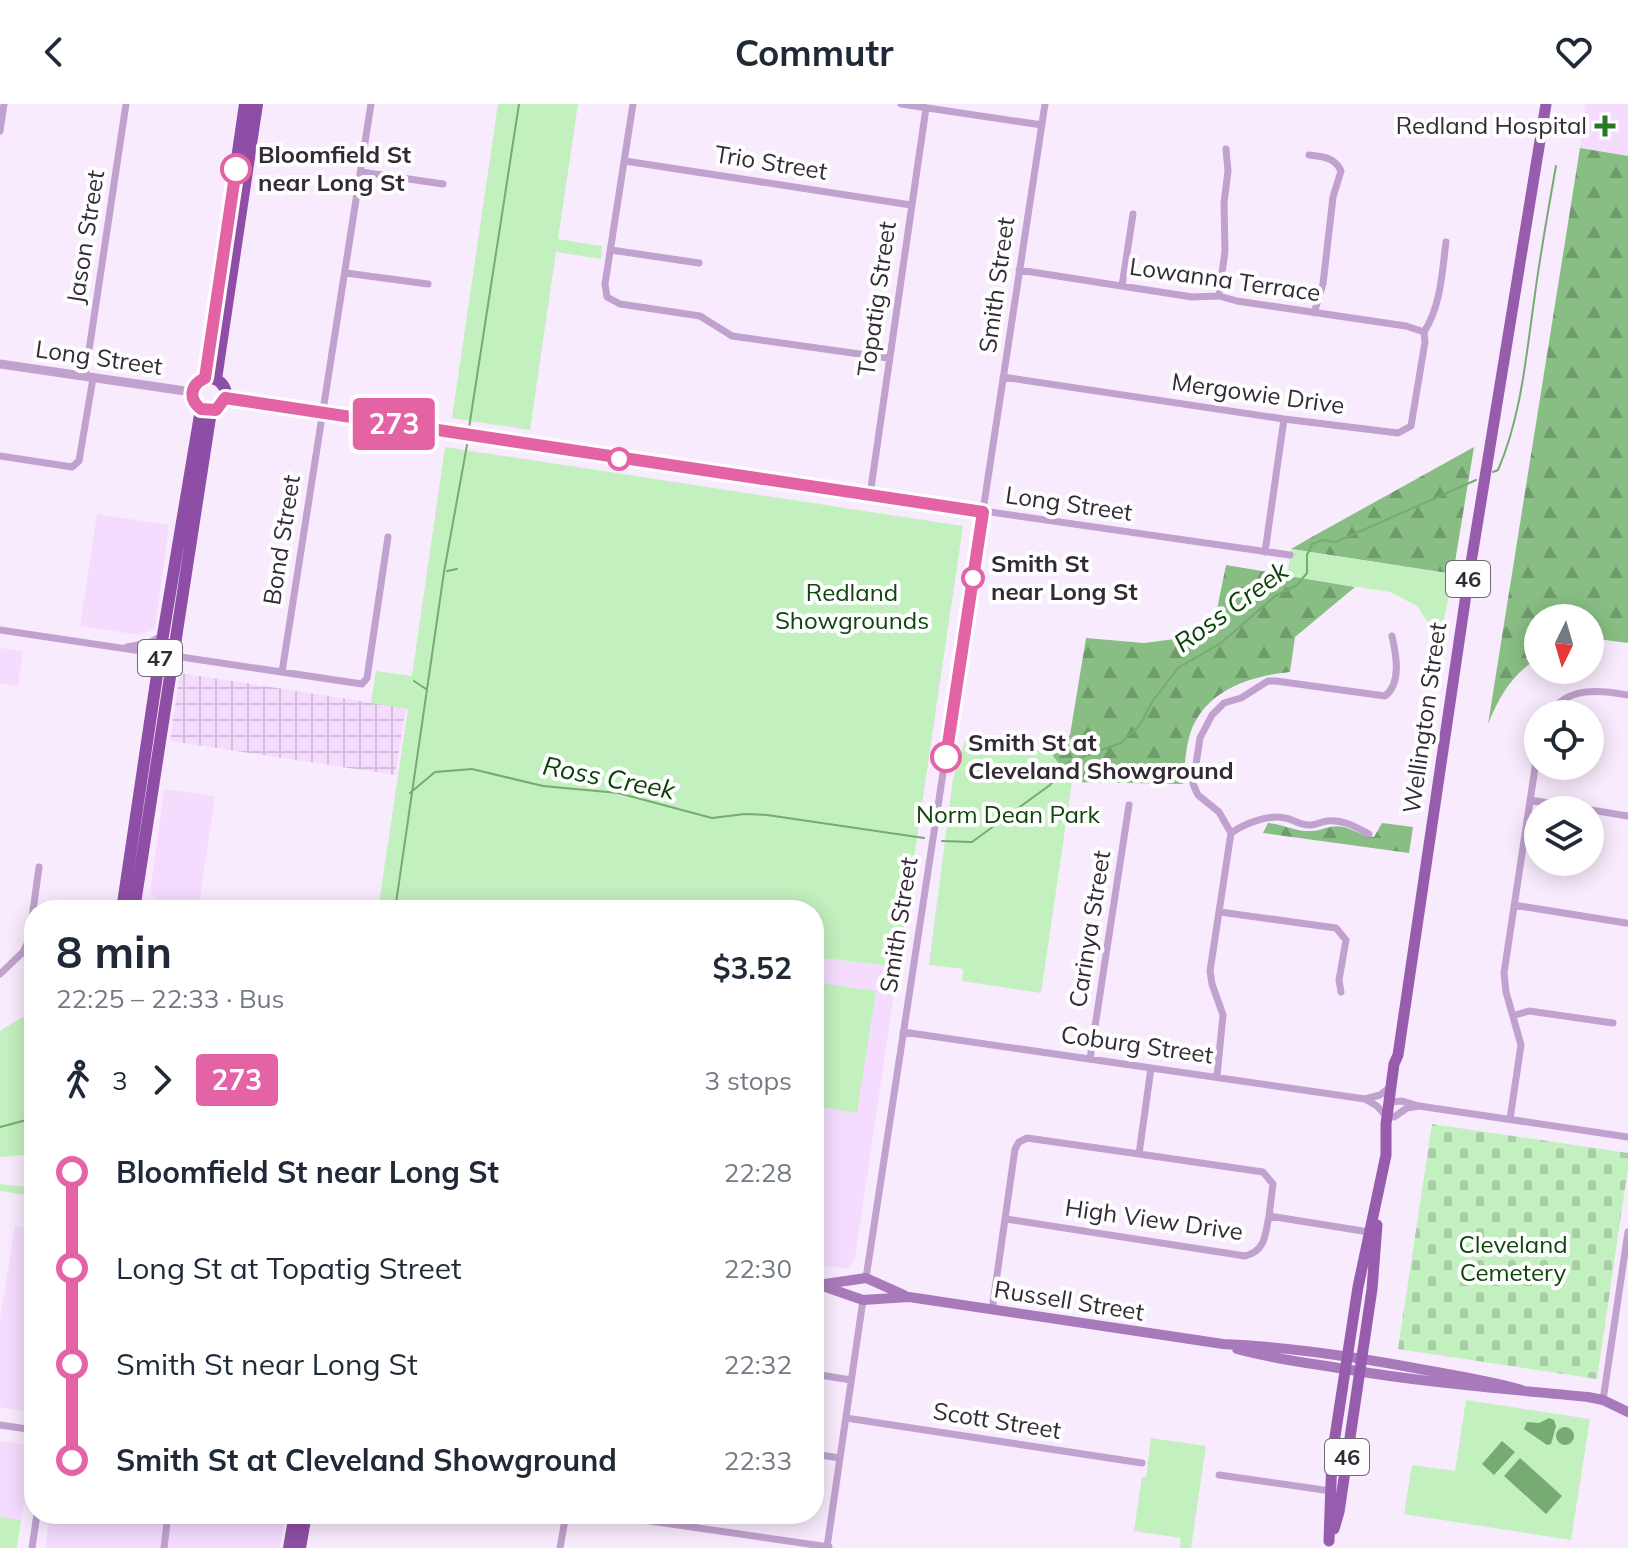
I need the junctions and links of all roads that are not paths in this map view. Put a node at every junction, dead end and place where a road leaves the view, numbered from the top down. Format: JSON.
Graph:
{"nodes":[{"id":1,"x":4,"y":104,"type":"edge"},
{"id":2,"x":126,"y":104,"type":"edge"},
{"id":3,"x":245,"y":104,"type":"edge"},
{"id":4,"x":257,"y":104,"type":"edge"},
{"id":5,"x":371,"y":104,"type":"edge"},
{"id":6,"x":633,"y":104,"type":"edge"},
{"id":7,"x":901,"y":104,"type":"edge"},
{"id":8,"x":1045,"y":104,"type":"edge"},
{"id":9,"x":1546,"y":104,"type":"edge"},
{"id":10,"x":926,"y":108,"type":"junction"},
{"id":11,"x":1042,"y":125,"type":"junction"},
{"id":12,"x":0,"y":131,"type":"edge"},
{"id":13,"x":1226,"y":149,"type":"dead end"},
{"id":14,"x":1309,"y":155,"type":"dead end"},
{"id":15,"x":625,"y":161,"type":"junction"},
{"id":16,"x":361,"y":172,"type":"junction"},
{"id":17,"x":443,"y":184,"type":"dead end"},
{"id":18,"x":911,"y":205,"type":"junction"},
{"id":19,"x":1133,"y":214,"type":"dead end"},
{"id":20,"x":1446,"y":242,"type":"dead end"},
{"id":21,"x":611,"y":250,"type":"junction"},
{"id":22,"x":699,"y":263,"type":"dead end"},
{"id":23,"x":1019,"y":270,"type":"junction"},
{"id":24,"x":346,"y":273,"type":"junction"},
{"id":25,"x":428,"y":284,"type":"dead end"},
{"id":26,"x":1122,"y":286,"type":"junction"},
{"id":27,"x":1219,"y":296,"type":"junction"},
{"id":28,"x":1314,"y":313,"type":"junction"},
{"id":29,"x":1424,"y":332,"type":"junction"},
{"id":30,"x":888,"y":358,"type":"junction"},
{"id":31,"x":0,"y":364,"type":"edge"},
{"id":32,"x":89,"y":377,"type":"junction"},
{"id":33,"x":1003,"y":377,"type":"junction"},
{"id":34,"x":210,"y":379,"type":"junction"},
{"id":35,"x":192,"y":392,"type":"junction"},
{"id":36,"x":225,"y":398,"type":"junction"},
{"id":37,"x":206,"y":410,"type":"junction"},
{"id":38,"x":323,"y":414,"type":"junction"},
{"id":39,"x":1284,"y":419,"type":"junction"},
{"id":40,"x":0,"y":456,"type":"edge"},
{"id":41,"x":870,"y":495,"type":"junction"},
{"id":42,"x":983,"y":512,"type":"junction"},
{"id":43,"x":388,"y":537,"type":"dead end"},
{"id":44,"x":1265,"y":552,"type":"junction"},
{"id":45,"x":1290,"y":555,"type":"dead end"},
{"id":46,"x":0,"y":630,"type":"edge"},
{"id":47,"x":163,"y":635,"type":"junction"},
{"id":48,"x":1392,"y":636,"type":"dead end"},
{"id":49,"x":121,"y":648,"type":"junction"},
{"id":50,"x":167,"y":655,"type":"junction"},
{"id":51,"x":282,"y":672,"type":"junction"},
{"id":52,"x":1628,"y":695,"type":"edge"},
{"id":53,"x":1563,"y":700,"type":"edge"},
{"id":54,"x":1129,"y":805,"type":"dead end"},
{"id":55,"x":1604,"y":812,"type":"edge"},
{"id":56,"x":1628,"y":816,"type":"edge"},
{"id":57,"x":1231,"y":833,"type":"junction"},
{"id":58,"x":1369,"y":834,"type":"dead end"},
{"id":59,"x":1524,"y":839,"type":"edge"},
{"id":60,"x":39,"y":867,"type":"dead end"},
{"id":61,"x":34,"y":900,"type":"edge"},
{"id":62,"x":129,"y":900,"type":"edge"},
{"id":63,"x":1514,"y":905,"type":"junction"},
{"id":64,"x":1220,"y":912,"type":"junction"},
{"id":65,"x":1626,"y":923,"type":"edge"},
{"id":66,"x":24,"y":950,"type":"edge"},
{"id":67,"x":0,"y":974,"type":"edge"},
{"id":68,"x":1341,"y":992,"type":"dead end"},
{"id":69,"x":1515,"y":1015,"type":"junction"},
{"id":70,"x":1613,"y":1023,"type":"dead end"},
{"id":71,"x":903,"y":1032,"type":"junction"},
{"id":72,"x":1398,"y":1055,"type":"junction"},
{"id":73,"x":1090,"y":1059,"type":"junction"},
{"id":74,"x":1151,"y":1068,"type":"junction"},
{"id":75,"x":1217,"y":1076,"type":"junction"},
{"id":76,"x":1391,"y":1086,"type":"junction"},
{"id":77,"x":1365,"y":1099,"type":"junction"},
{"id":78,"x":1392,"y":1101,"type":"junction"},
{"id":79,"x":1419,"y":1106,"type":"junction"},
{"id":80,"x":1391,"y":1117,"type":"junction"},
{"id":81,"x":1510,"y":1119,"type":"junction"},
{"id":82,"x":1628,"y":1137,"type":"edge"},
{"id":83,"x":1139,"y":1154,"type":"junction"},
{"id":84,"x":1379,"y":1193,"type":"junction"},
{"id":85,"x":1269,"y":1216,"type":"junction"},
{"id":86,"x":1006,"y":1219,"type":"junction"},
{"id":87,"x":1369,"y":1232,"type":"junction"},
{"id":88,"x":1628,"y":1232,"type":"edge"},
{"id":89,"x":866,"y":1280,"type":"junction"},
{"id":90,"x":824,"y":1283,"type":"edge"},
{"id":91,"x":824,"y":1286,"type":"edge"},
{"id":92,"x":864,"y":1297,"type":"junction"},
{"id":93,"x":909,"y":1297,"type":"junction"},
{"id":94,"x":992,"y":1310,"type":"junction"},
{"id":95,"x":1223,"y":1344,"type":"junction"},
{"id":96,"x":1348,"y":1356,"type":"junction"},
{"id":97,"x":1361,"y":1358,"type":"junction"},
{"id":98,"x":1346,"y":1370,"type":"junction"},
{"id":99,"x":1359,"y":1372,"type":"junction"},
{"id":100,"x":824,"y":1376,"type":"edge"},
{"id":101,"x":851,"y":1380,"type":"junction"},
{"id":102,"x":1522,"y":1390,"type":"junction"},
{"id":103,"x":1603,"y":1400,"type":"junction"},
{"id":104,"x":1628,"y":1412,"type":"edge"},
{"id":105,"x":846,"y":1418,"type":"junction"},
{"id":106,"x":0,"y":1425,"type":"edge"},
{"id":107,"x":24,"y":1429,"type":"edge"},
{"id":108,"x":824,"y":1456,"type":"edge"},
{"id":109,"x":840,"y":1458,"type":"junction"},
{"id":110,"x":1142,"y":1463,"type":"dead end"},
{"id":111,"x":1219,"y":1475,"type":"dead end"},
{"id":112,"x":1331,"y":1491,"type":"junction"},
{"id":113,"x":36,"y":1524,"type":"edge"},
{"id":114,"x":167,"y":1524,"type":"edge"},
{"id":115,"x":293,"y":1524,"type":"edge"},
{"id":116,"x":304,"y":1524,"type":"edge"},
{"id":117,"x":564,"y":1524,"type":"edge"},
{"id":118,"x":671,"y":1524,"type":"edge"},
{"id":119,"x":1329,"y":1545,"type":"edge"},
{"id":120,"x":829,"y":1547,"type":"edge"},
{"id":121,"x":32,"y":1548,"type":"edge"},
{"id":122,"x":164,"y":1548,"type":"edge"},
{"id":123,"x":289,"y":1548,"type":"edge"},
{"id":124,"x":300,"y":1548,"type":"edge"},
{"id":125,"x":560,"y":1548,"type":"edge"}],
"edges":[{"from":1,"to":12,"type":"street"},
{"from":2,"to":32,"type":"street","name":"Jason Street"},
{"from":3,"to":34,"type":"highway"},
{"from":4,"to":34,"type":"highway"},
{"from":5,"to":16,"type":"street","name":"Bond Street"},
{"from":6,"to":15,"type":"street"},
{"from":7,"to":10,"type":"street"},
{"from":8,"to":11,"type":"street","name":"Smith Street"},
{"from":9,"to":72,"type":"main road","name":"Wellington Street","number":"46"},
{"from":10,"to":11,"type":"street"},
{"from":10,"to":18,"type":"street","name":"Topatig Street"},
{"from":11,"to":23,"type":"street","name":"Smith Street"},
{"from":13,"to":27,"type":"street"},
{"from":14,"to":28,"type":"street"},
{"from":15,"to":18,"type":"street","name":"Trio Street"},
{"from":15,"to":21,"type":"street"},
{"from":16,"to":17,"type":"street"},
{"from":16,"to":24,"type":"street","name":"Bond Street"},
{"from":18,"to":30,"type":"street","name":"Topatig Street"},
{"from":19,"to":26,"type":"street"},
{"from":20,"to":29,"type":"street"},
{"from":21,"to":22,"type":"street"},
{"from":21,"to":30,"type":"street"},
{"from":23,"to":26,"type":"street","name":"Lowanna Terrace"},
{"from":23,"to":33,"type":"street","name":"Smith Street"},
{"from":24,"to":25,"type":"street"},
{"from":24,"to":38,"type":"street","name":"Bond Street"},
{"from":26,"to":27,"type":"street","name":"Lowanna Terrace"},
{"from":27,"to":28,"type":"street","name":"Lowanna Terrace"},
{"from":28,"to":29,"type":"street","name":"Lowanna Terrace"},
{"from":29,"to":39,"type":"street","name":"Mergowie Drive"},
{"from":30,"to":41,"type":"street","name":"Topatig Street"},
{"from":31,"to":32,"type":"street","name":"Long Street"},
{"from":32,"to":35,"type":"street","name":"Long Street"},
{"from":32,"to":40,"type":"street","name":"Jason Street"},
{"from":33,"to":39,"type":"street","name":"Mergowie Drive"},
{"from":33,"to":42,"type":"street","name":"Smith Street"},
{"from":34,"to":35,"type":"highway"},
{"from":34,"to":36,"type":"highway"},
{"from":35,"to":37,"type":"highway"},
{"from":36,"to":37,"type":"highway"},
{"from":36,"to":38,"type":"street","name":"Long Street"},
{"from":37,"to":47,"type":"highway","number":"47"},
{"from":37,"to":50,"type":"highway","number":"47"},
{"from":38,"to":41,"type":"street","name":"Long Street"},
{"from":38,"to":51,"type":"street","name":"Bond Street"},
{"from":39,"to":44,"type":"street"},
{"from":41,"to":42,"type":"street","name":"Long Street"},
{"from":42,"to":44,"type":"street","name":"Long Street"},
{"from":42,"to":71,"type":"street","name":"Smith Street"},
{"from":43,"to":51,"type":"street"},
{"from":44,"to":45,"type":"street","name":"Long Street"},
{"from":46,"to":49,"type":"street"},
{"from":47,"to":49,"type":"street"},
{"from":47,"to":50,"type":"highway","number":"47"},
{"from":48,"to":57,"type":"street"},
{"from":49,"to":50,"type":"street"},
{"from":50,"to":51,"type":"street"},
{"from":50,"to":62,"type":"highway","number":"47"},
{"from":52,"to":53,"type":"street"},
{"from":54,"to":73,"type":"street","name":"Carinya Street"},
{"from":55,"to":56,"type":"street"},
{"from":57,"to":58,"type":"street"},
{"from":57,"to":64,"type":"street"},
{"from":59,"to":63,"type":"street"},
{"from":60,"to":61,"type":"street"},
{"from":63,"to":65,"type":"street"},
{"from":63,"to":69,"type":"street"},
{"from":64,"to":68,"type":"street"},
{"from":64,"to":75,"type":"street"},
{"from":66,"to":67,"type":"street"},
{"from":69,"to":70,"type":"street"},
{"from":69,"to":81,"type":"street"},
{"from":71,"to":73,"type":"street","name":"Coburg Street"},
{"from":71,"to":89,"type":"street","name":"Smith Street"},
{"from":72,"to":76,"type":"main road","name":"Wellington Street","number":"46"},
{"from":72,"to":78,"type":"main road","name":"Wellington Street","number":"46"},
{"from":73,"to":74,"type":"street","name":"Coburg Street"},
{"from":74,"to":75,"type":"street","name":"Coburg Street"},
{"from":74,"to":83,"type":"street"},
{"from":75,"to":77,"type":"street","name":"Coburg Street"},
{"from":76,"to":77,"type":"street"},
{"from":76,"to":78,"type":"main road","name":"Wellington Street","number":"46"},
{"from":77,"to":80,"type":"street"},
{"from":78,"to":79,"type":"street"},
{"from":78,"to":80,"type":"main road","name":"Wellington Street","number":"46"},
{"from":79,"to":80,"type":"street"},
{"from":79,"to":81,"type":"street"},
{"from":80,"to":84,"type":"main road","name":"Wellington Street","number":"46"},
{"from":81,"to":82,"type":"street"},
{"from":83,"to":85,"type":"street","name":"High View Drive"},
{"from":83,"to":86,"type":"street","name":"High View Drive"},
{"from":84,"to":87,"type":"main road","name":"Wellington Street","number":"46"},
{"from":84,"to":97,"type":"main road","name":"Wellington Street","number":"46"},
{"from":85,"to":86,"type":"street","name":"High View Drive"},
{"from":85,"to":87,"type":"street","name":"High View Drive"},
{"from":86,"to":94,"type":"street","name":"High View Drive"},
{"from":87,"to":96,"type":"main road","name":"Wellington Street","number":"46"},
{"from":88,"to":103,"type":"street"},
{"from":89,"to":90,"type":"main road","name":"Russell Street"},
{"from":89,"to":92,"type":"main road"},
{"from":89,"to":92,"type":"main road"},
{"from":89,"to":93,"type":"main road","name":"Russell Street"},
{"from":91,"to":92,"type":"main road","name":"Russell Street"},
{"from":92,"to":93,"type":"main road","name":"Russell Street"},
{"from":92,"to":101,"type":"street"},
{"from":93,"to":94,"type":"main road","name":"Russell Street"},
{"from":94,"to":95,"type":"main road","name":"Russell Street"},
{"from":95,"to":96,"type":"main road","name":"Russell Street"},
{"from":95,"to":98,"type":"main road","name":"Russell Street"},
{"from":96,"to":97,"type":"main road","name":"Russell Street"},
{"from":96,"to":98,"type":"main road","name":"Wellington Street","number":"46"},
{"from":97,"to":99,"type":"main road","name":"Wellington Street","number":"46"},
{"from":97,"to":102,"type":"main road","name":"Russell Street"},
{"from":98,"to":99,"type":"main road","name":"Russell Street"},
{"from":98,"to":112,"type":"main road","name":"Wellington Street","number":"46"},
{"from":99,"to":102,"type":"main road","name":"Russell Street"},
{"from":99,"to":119,"type":"main road","name":"Wellington Street","number":"46"},
{"from":100,"to":101,"type":"street"},
{"from":101,"to":105,"type":"street"},
{"from":102,"to":103,"type":"main road"},
{"from":103,"to":104,"type":"main road"},
{"from":105,"to":109,"type":"street"},
{"from":105,"to":110,"type":"street","name":"Scott Street"},
{"from":106,"to":107,"type":"street"},
{"from":108,"to":109,"type":"street"},
{"from":109,"to":120,"type":"street"},
{"from":111,"to":112,"type":"street"},
{"from":112,"to":119,"type":"main road","name":"Wellington Street","number":"46"},
{"from":113,"to":121,"type":"street"},
{"from":114,"to":122,"type":"street"},
{"from":115,"to":123,"type":"highway"},
{"from":116,"to":124,"type":"highway"},
{"from":117,"to":125,"type":"street"},
{"from":118,"to":120,"type":"street"}]}
